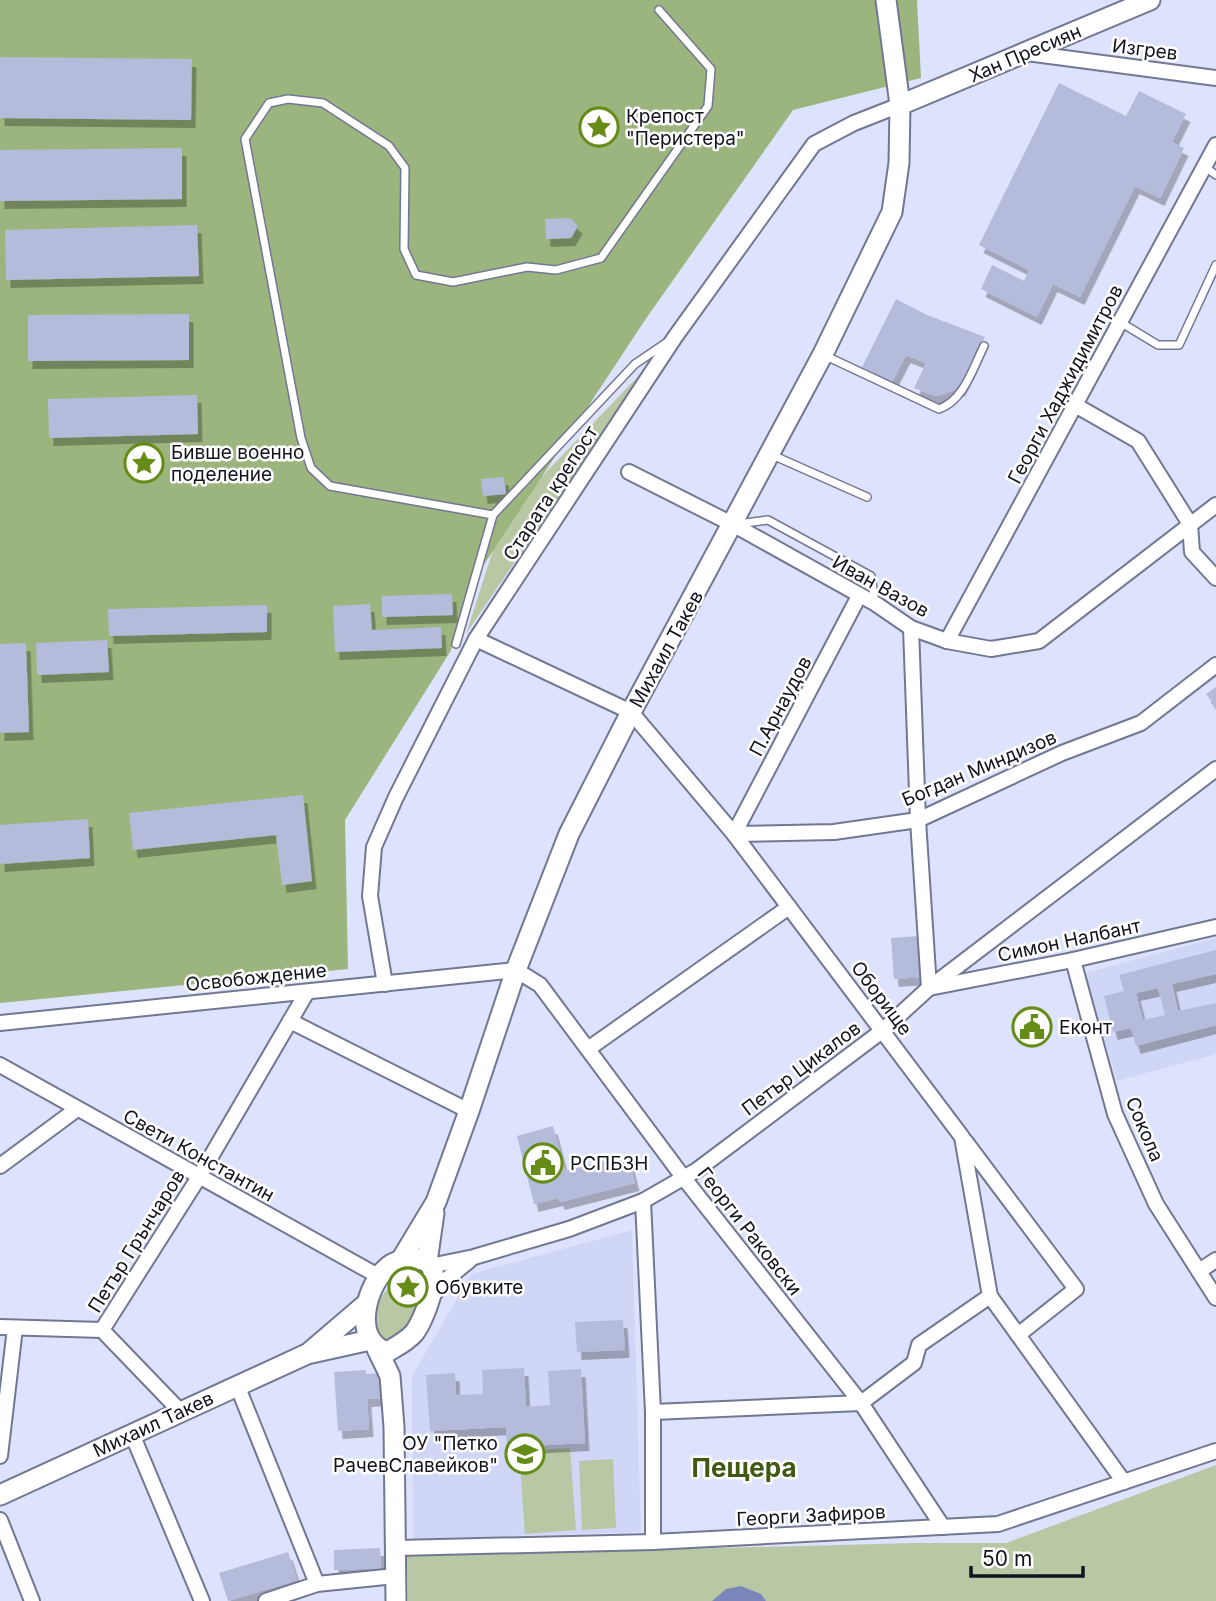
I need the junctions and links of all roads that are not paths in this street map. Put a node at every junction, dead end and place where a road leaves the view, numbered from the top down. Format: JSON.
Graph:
{"nodes":[{"id":1,"x":886,"y":0,"type":"edge"},
{"id":2,"x":1150,"y":0,"type":"edge"},
{"id":3,"x":659,"y":10,"type":"dead end"},
{"id":4,"x":1027,"y":53,"type":"junction"},
{"id":5,"x":1216,"y":78,"type":"edge"},
{"id":6,"x":900,"y":105,"type":"junction"},
{"id":7,"x":1216,"y":145,"type":"edge"},
{"id":8,"x":1210,"y":171,"type":"edge"},
{"id":9,"x":1216,"y":265,"type":"edge"},
{"id":10,"x":1120,"y":322,"type":"junction"},
{"id":11,"x":675,"y":337,"type":"junction"},
{"id":12,"x":984,"y":346,"type":"dead end"},
{"id":13,"x":823,"y":354,"type":"junction"},
{"id":14,"x":1075,"y":405,"type":"junction"},
{"id":15,"x":770,"y":453,"type":"junction"},
{"id":16,"x":629,"y":472,"type":"dead end"},
{"id":17,"x":867,"y":497,"type":"dead end"},
{"id":18,"x":1216,"y":505,"type":"edge"},
{"id":19,"x":493,"y":515,"type":"junction"},
{"id":20,"x":1190,"y":524,"type":"junction"},
{"id":21,"x":734,"y":525,"type":"junction"},
{"id":22,"x":1216,"y":579,"type":"edge"},
{"id":23,"x":859,"y":596,"type":"junction"},
{"id":24,"x":876,"y":604,"type":"junction"},
{"id":25,"x":911,"y":628,"type":"junction"},
{"id":26,"x":477,"y":639,"type":"junction"},
{"id":27,"x":947,"y":641,"type":"junction"},
{"id":28,"x":456,"y":644,"type":"dead end"},
{"id":29,"x":1216,"y":665,"type":"edge"},
{"id":30,"x":631,"y":712,"type":"junction"},
{"id":31,"x":1216,"y":769,"type":"edge"},
{"id":32,"x":918,"y":820,"type":"junction"},
{"id":33,"x":734,"y":834,"type":"junction"},
{"id":34,"x":789,"y":907,"type":"junction"},
{"id":35,"x":1216,"y":927,"type":"edge"},
{"id":36,"x":1073,"y":960,"type":"junction"},
{"id":37,"x":516,"y":970,"type":"junction"},
{"id":38,"x":385,"y":984,"type":"junction"},
{"id":39,"x":929,"y":988,"type":"junction"},
{"id":40,"x":307,"y":992,"type":"junction"},
{"id":41,"x":290,"y":1021,"type":"junction"},
{"id":42,"x":0,"y":1023,"type":"edge"},
{"id":43,"x":882,"y":1031,"type":"junction"},
{"id":44,"x":588,"y":1049,"type":"junction"},
{"id":45,"x":0,"y":1065,"type":"edge"},
{"id":46,"x":77,"y":1109,"type":"junction"},
{"id":47,"x":469,"y":1111,"type":"junction"},
{"id":48,"x":962,"y":1137,"type":"junction"},
{"id":49,"x":0,"y":1166,"type":"edge"},
{"id":50,"x":199,"y":1177,"type":"junction"},
{"id":51,"x":683,"y":1177,"type":"junction"},
{"id":52,"x":643,"y":1201,"type":"junction"},
{"id":53,"x":436,"y":1202,"type":"junction"},
{"id":54,"x":474,"y":1257,"type":"junction"},
{"id":55,"x":401,"y":1260,"type":"junction"},
{"id":56,"x":1216,"y":1260,"type":"edge"},
{"id":57,"x":429,"y":1264,"type":"junction"},
{"id":58,"x":1199,"y":1271,"type":"junction"},
{"id":59,"x":380,"y":1277,"type":"junction"},
{"id":60,"x":990,"y":1296,"type":"junction"},
{"id":61,"x":431,"y":1298,"type":"junction"},
{"id":62,"x":1216,"y":1298,"type":"edge"},
{"id":63,"x":366,"y":1304,"type":"junction"},
{"id":64,"x":0,"y":1327,"type":"edge"},
{"id":65,"x":15,"y":1328,"type":"junction"},
{"id":66,"x":102,"y":1330,"type":"junction"},
{"id":67,"x":1018,"y":1335,"type":"junction"},
{"id":68,"x":374,"y":1344,"type":"junction"},
{"id":69,"x":402,"y":1344,"type":"junction"},
{"id":70,"x":307,"y":1354,"type":"junction"},
{"id":71,"x":390,"y":1376,"type":"junction"},
{"id":72,"x":237,"y":1385,"type":"junction"},
{"id":73,"x":861,"y":1403,"type":"junction"},
{"id":74,"x":181,"y":1412,"type":"junction"},
{"id":75,"x":653,"y":1412,"type":"junction"},
{"id":76,"x":132,"y":1434,"type":"junction"},
{"id":77,"x":1216,"y":1451,"type":"edge"},
{"id":78,"x":0,"y":1456,"type":"edge"},
{"id":79,"x":1124,"y":1482,"type":"junction"},
{"id":80,"x":2,"y":1489,"type":"edge"},
{"id":81,"x":0,"y":1520,"type":"edge"},
{"id":82,"x":943,"y":1527,"type":"junction"},
{"id":83,"x":653,"y":1542,"type":"junction"},
{"id":84,"x":397,"y":1548,"type":"junction"},
{"id":85,"x":395,"y":1576,"type":"junction"},
{"id":86,"x":317,"y":1584,"type":"junction"},
{"id":87,"x":32,"y":1601,"type":"edge"},
{"id":88,"x":202,"y":1601,"type":"edge"},
{"id":89,"x":266,"y":1601,"type":"edge"},
{"id":90,"x":396,"y":1601,"type":"edge"}],
"edges":[{"from":1,"to":6,"type":"main road","name":"Михаил Такев"},
{"from":2,"to":4,"type":"main road","name":"Хан Пресиян"},
{"from":3,"to":19,"type":"lane"},
{"from":4,"to":5,"type":"street","name":"Изгрев"},
{"from":4,"to":6,"type":"main road","name":"Хан Пресиян"},
{"from":6,"to":11,"type":"street","name":"Старата крепост"},
{"from":6,"to":13,"type":"main road","name":"Михаил Такев"},
{"from":7,"to":8,"type":"street","name":"Георги Хаджидимитров"},
{"from":8,"to":10,"type":"street","name":"Георги Хаджидимитров"},
{"from":9,"to":10,"type":"lane"},
{"from":10,"to":14,"type":"street","name":"Георги Хаджидимитров"},
{"from":11,"to":19,"type":"lane"},
{"from":11,"to":26,"type":"street","name":"Старата крепост"},
{"from":12,"to":13,"type":"lane"},
{"from":13,"to":15,"type":"main road","name":"Михаил Такев"},
{"from":14,"to":20,"type":"street"},
{"from":14,"to":27,"type":"street","name":"Георги Хаджидимитров"},
{"from":15,"to":17,"type":"lane"},
{"from":15,"to":21,"type":"main road","name":"Михаил Такев"},
{"from":16,"to":21,"type":"street","name":"Иван Вазов"},
{"from":18,"to":20,"type":"street","name":"Иван Вазов"},
{"from":19,"to":28,"type":"lane"},
{"from":20,"to":22,"type":"street"},
{"from":20,"to":27,"type":"street","name":"Иван Вазов"},
{"from":21,"to":23,"type":"street","name":"Иван Вазов"},
{"from":21,"to":24,"type":"lane"},
{"from":21,"to":30,"type":"main road","name":"Михаил Такев"},
{"from":23,"to":24,"type":"street","name":"Иван Вазов"},
{"from":23,"to":33,"type":"street","name":"П.Арнаудов"},
{"from":24,"to":25,"type":"street","name":"Иван Вазов"},
{"from":25,"to":27,"type":"street","name":"Иван Вазов"},
{"from":25,"to":32,"type":"street"},
{"from":26,"to":30,"type":"street","name":"Оборище"},
{"from":26,"to":38,"type":"street","name":"Старата крепост"},
{"from":29,"to":32,"type":"street","name":"Богдан Миндизов"},
{"from":30,"to":33,"type":"street","name":"Оборище"},
{"from":30,"to":37,"type":"main road","name":"Михаил Такев"},
{"from":31,"to":39,"type":"street","name":"Петър Цикалов"},
{"from":32,"to":33,"type":"street","name":"Богдан Миндизов"},
{"from":32,"to":39,"type":"street"},
{"from":33,"to":34,"type":"street","name":"Оборище"},
{"from":34,"to":43,"type":"street","name":"Оборище"},
{"from":34,"to":44,"type":"street"},
{"from":35,"to":36,"type":"street","name":"Симон Налбант"},
{"from":36,"to":39,"type":"street","name":"Симон Налбант"},
{"from":36,"to":58,"type":"street","name":"Сокола"},
{"from":37,"to":38,"type":"street","name":"Освобождение"},
{"from":37,"to":44,"type":"street","name":"Георги Раковски"},
{"from":37,"to":47,"type":"main road","name":"Михаил Такев"},
{"from":38,"to":40,"type":"street","name":"Освобождение"},
{"from":39,"to":43,"type":"street","name":"Петър Цикалов"},
{"from":40,"to":41,"type":"street","name":"Петър Грънчаров"},
{"from":40,"to":42,"type":"street","name":"Освобождение"},
{"from":41,"to":47,"type":"street"},
{"from":41,"to":50,"type":"street","name":"Петър Грънчаров"},
{"from":43,"to":48,"type":"street","name":"Оборище"},
{"from":43,"to":51,"type":"street","name":"Петър Цикалов"},
{"from":44,"to":51,"type":"street","name":"Георги Раковски"},
{"from":45,"to":46,"type":"street","name":"Свети Константин"},
{"from":46,"to":49,"type":"street"},
{"from":46,"to":50,"type":"street","name":"Свети Константин"},
{"from":47,"to":53,"type":"main road","name":"Михаил Такев"},
{"from":48,"to":60,"type":"street","name":"Оборище"},
{"from":48,"to":67,"type":"street"},
{"from":50,"to":59,"type":"street","name":"Свети Константин"},
{"from":50,"to":66,"type":"street","name":"Петър Грънчаров"},
{"from":51,"to":52,"type":"street","name":"Петър Цикалов"},
{"from":51,"to":73,"type":"street","name":"Георги Раковски"},
{"from":52,"to":54,"type":"street","name":"Петър Цикалов"},
{"from":52,"to":75,"type":"street"},
{"from":53,"to":55,"type":"main road","name":"Михаил Такев"},
{"from":53,"to":57,"type":"main road","name":"Михаил Такев"},
{"from":54,"to":57,"type":"street","name":"Петър Цикалов"},
{"from":54,"to":61,"type":"street","name":"Петър Цикалов"},
{"from":55,"to":57,"type":"main road"},
{"from":55,"to":59,"type":"main road"},
{"from":56,"to":58,"type":"street"},
{"from":57,"to":61,"type":"main road"},
{"from":58,"to":62,"type":"street","name":"Сокола"},
{"from":59,"to":63,"type":"main road"},
{"from":60,"to":67,"type":"street","name":"Оборище"},
{"from":60,"to":73,"type":"street"},
{"from":61,"to":69,"type":"main road"},
{"from":63,"to":68,"type":"main road"},
{"from":63,"to":70,"type":"main road","name":"Михаил Такев"},
{"from":64,"to":65,"type":"street","name":"Петър Грънчаров"},
{"from":65,"to":66,"type":"street","name":"Петър Грънчаров"},
{"from":65,"to":78,"type":"street"},
{"from":66,"to":74,"type":"street","name":"Петър Грънчаров"},
{"from":67,"to":79,"type":"street","name":"Оборище"},
{"from":68,"to":69,"type":"main road"},
{"from":68,"to":70,"type":"main road","name":"Михаил Такев"},
{"from":68,"to":71,"type":"main road"},
{"from":69,"to":71,"type":"main road"},
{"from":70,"to":72,"type":"main road","name":"Михаил Такев"},
{"from":71,"to":84,"type":"main road"},
{"from":72,"to":74,"type":"main road","name":"Михаил Такев"},
{"from":72,"to":86,"type":"street"},
{"from":73,"to":75,"type":"street"},
{"from":73,"to":82,"type":"street","name":"Георги Раковски"},
{"from":74,"to":76,"type":"main road","name":"Михаил Такев"},
{"from":75,"to":83,"type":"street"},
{"from":76,"to":80,"type":"main road","name":"Михаил Такев"},
{"from":76,"to":88,"type":"street"},
{"from":77,"to":79,"type":"street","name":"Георги Зафиров"},
{"from":79,"to":82,"type":"street","name":"Георги Зафиров"},
{"from":81,"to":87,"type":"street"},
{"from":82,"to":83,"type":"street","name":"Георги Зафиров"},
{"from":83,"to":84,"type":"street","name":"Георги Зафиров"},
{"from":84,"to":85,"type":"main road"},
{"from":85,"to":86,"type":"street"},
{"from":85,"to":90,"type":"main road"},
{"from":86,"to":89,"type":"street"}]}
